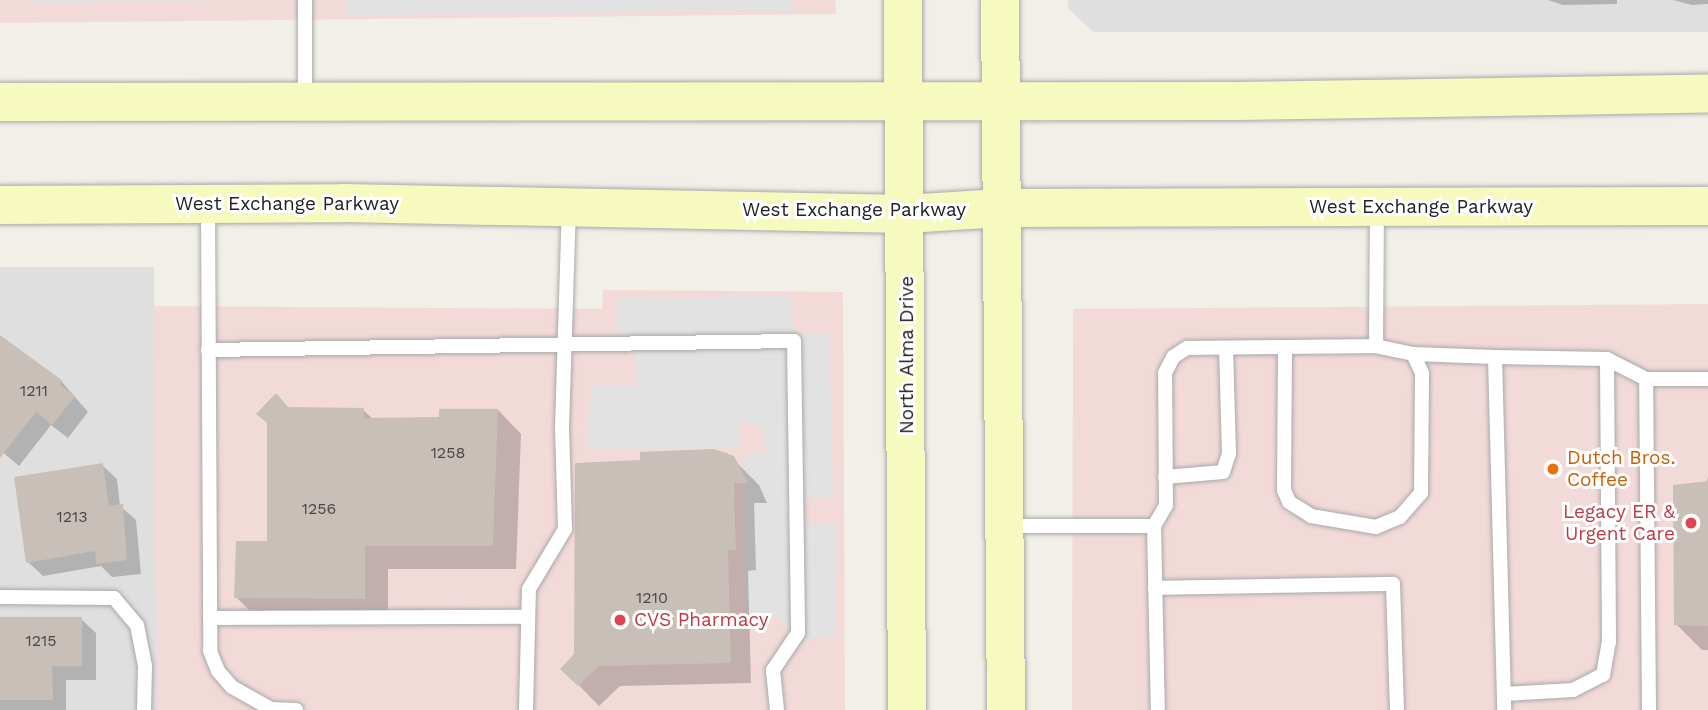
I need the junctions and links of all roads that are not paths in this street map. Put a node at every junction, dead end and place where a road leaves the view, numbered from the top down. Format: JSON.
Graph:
{"nodes":[{"id":1,"x":305,"y":0,"type":"edge"},
{"id":2,"x":903,"y":0,"type":"edge"},
{"id":3,"x":999,"y":0,"type":"edge"},
{"id":4,"x":1708,"y":94,"type":"edge"},
{"id":5,"x":905,"y":100,"type":"junction"},
{"id":6,"x":1000,"y":100,"type":"junction"},
{"id":7,"x":305,"y":101,"type":"junction"},
{"id":8,"x":0,"y":102,"type":"edge"},
{"id":9,"x":208,"y":203,"type":"junction"},
{"id":10,"x":0,"y":205,"type":"edge"},
{"id":11,"x":1708,"y":206,"type":"edge"},
{"id":12,"x":569,"y":207,"type":"junction"},
{"id":13,"x":1377,"y":207,"type":"junction"},
{"id":14,"x":1001,"y":208,"type":"junction"},
{"id":15,"x":906,"y":214,"type":"junction"},
{"id":16,"x":567,"y":344,"type":"junction"},
{"id":17,"x":1376,"y":346,"type":"junction"},
{"id":18,"x":1285,"y":347,"type":"junction"},
{"id":19,"x":1226,"y":348,"type":"junction"},
{"id":20,"x":208,"y":350,"type":"junction"},
{"id":21,"x":1413,"y":354,"type":"junction"},
{"id":22,"x":1495,"y":356,"type":"junction"},
{"id":23,"x":1607,"y":359,"type":"junction"},
{"id":24,"x":1646,"y":379,"type":"junction"},
{"id":25,"x":1708,"y":379,"type":"edge"},
{"id":26,"x":1165,"y":477,"type":"junction"},
{"id":27,"x":1004,"y":526,"type":"junction"},
{"id":28,"x":1154,"y":526,"type":"junction"},
{"id":29,"x":1155,"y":588,"type":"junction"},
{"id":30,"x":0,"y":597,"type":"edge"},
{"id":31,"x":526,"y":617,"type":"junction"},
{"id":32,"x":210,"y":618,"type":"junction"},
{"id":33,"x":1504,"y":694,"type":"junction"},
{"id":34,"x":144,"y":710,"type":"edge"},
{"id":35,"x":296,"y":710,"type":"edge"},
{"id":36,"x":526,"y":710,"type":"edge"},
{"id":37,"x":777,"y":710,"type":"edge"},
{"id":38,"x":907,"y":710,"type":"edge"},
{"id":39,"x":1006,"y":710,"type":"edge"},
{"id":40,"x":1158,"y":710,"type":"edge"},
{"id":41,"x":1397,"y":710,"type":"edge"},
{"id":42,"x":1504,"y":710,"type":"edge"},
{"id":43,"x":1649,"y":710,"type":"edge"}],
"edges":[{"from":1,"to":7,"type":"lane"},
{"from":2,"to":5,"type":"main road","name":"North Alma Drive"},
{"from":3,"to":6,"type":"main road"},
{"from":4,"to":6,"type":"main road"},
{"from":5,"to":6,"type":"main road"},
{"from":5,"to":7,"type":"main road"},
{"from":5,"to":15,"type":"main road","name":"North Alma Drive"},
{"from":6,"to":14,"type":"main road"},
{"from":7,"to":8,"type":"main road"},
{"from":9,"to":10,"type":"main road","name":"West Exchange Parkway"},
{"from":9,"to":12,"type":"main road","name":"West Exchange Parkway"},
{"from":9,"to":20,"type":"lane"},
{"from":11,"to":13,"type":"main road","name":"West Exchange Parkway"},
{"from":12,"to":15,"type":"main road","name":"West Exchange Parkway"},
{"from":12,"to":16,"type":"lane"},
{"from":13,"to":14,"type":"main road","name":"West Exchange Parkway"},
{"from":13,"to":17,"type":"lane"},
{"from":14,"to":15,"type":"main road","name":"West Exchange Parkway"},
{"from":14,"to":27,"type":"main road"},
{"from":15,"to":38,"type":"main road","name":"North Alma Drive"},
{"from":16,"to":20,"type":"lane"},
{"from":16,"to":31,"type":"lane"},
{"from":16,"to":37,"type":"lane"},
{"from":17,"to":18,"type":"lane"},
{"from":17,"to":21,"type":"lane"},
{"from":18,"to":19,"type":"lane"},
{"from":18,"to":21,"type":"lane"},
{"from":19,"to":26,"type":"lane"},
{"from":19,"to":26,"type":"lane"},
{"from":20,"to":32,"type":"lane"},
{"from":21,"to":22,"type":"lane"},
{"from":22,"to":23,"type":"lane"},
{"from":22,"to":33,"type":"lane"},
{"from":23,"to":24,"type":"lane"},
{"from":23,"to":33,"type":"lane"},
{"from":24,"to":25,"type":"lane"},
{"from":24,"to":43,"type":"lane"},
{"from":26,"to":28,"type":"lane"},
{"from":27,"to":28,"type":"lane"},
{"from":27,"to":39,"type":"main road"},
{"from":28,"to":29,"type":"lane"},
{"from":29,"to":40,"type":"lane"},
{"from":29,"to":41,"type":"lane"},
{"from":30,"to":34,"type":"lane"},
{"from":31,"to":32,"type":"lane"},
{"from":31,"to":36,"type":"lane"},
{"from":32,"to":35,"type":"lane"},
{"from":33,"to":42,"type":"lane"}]}
